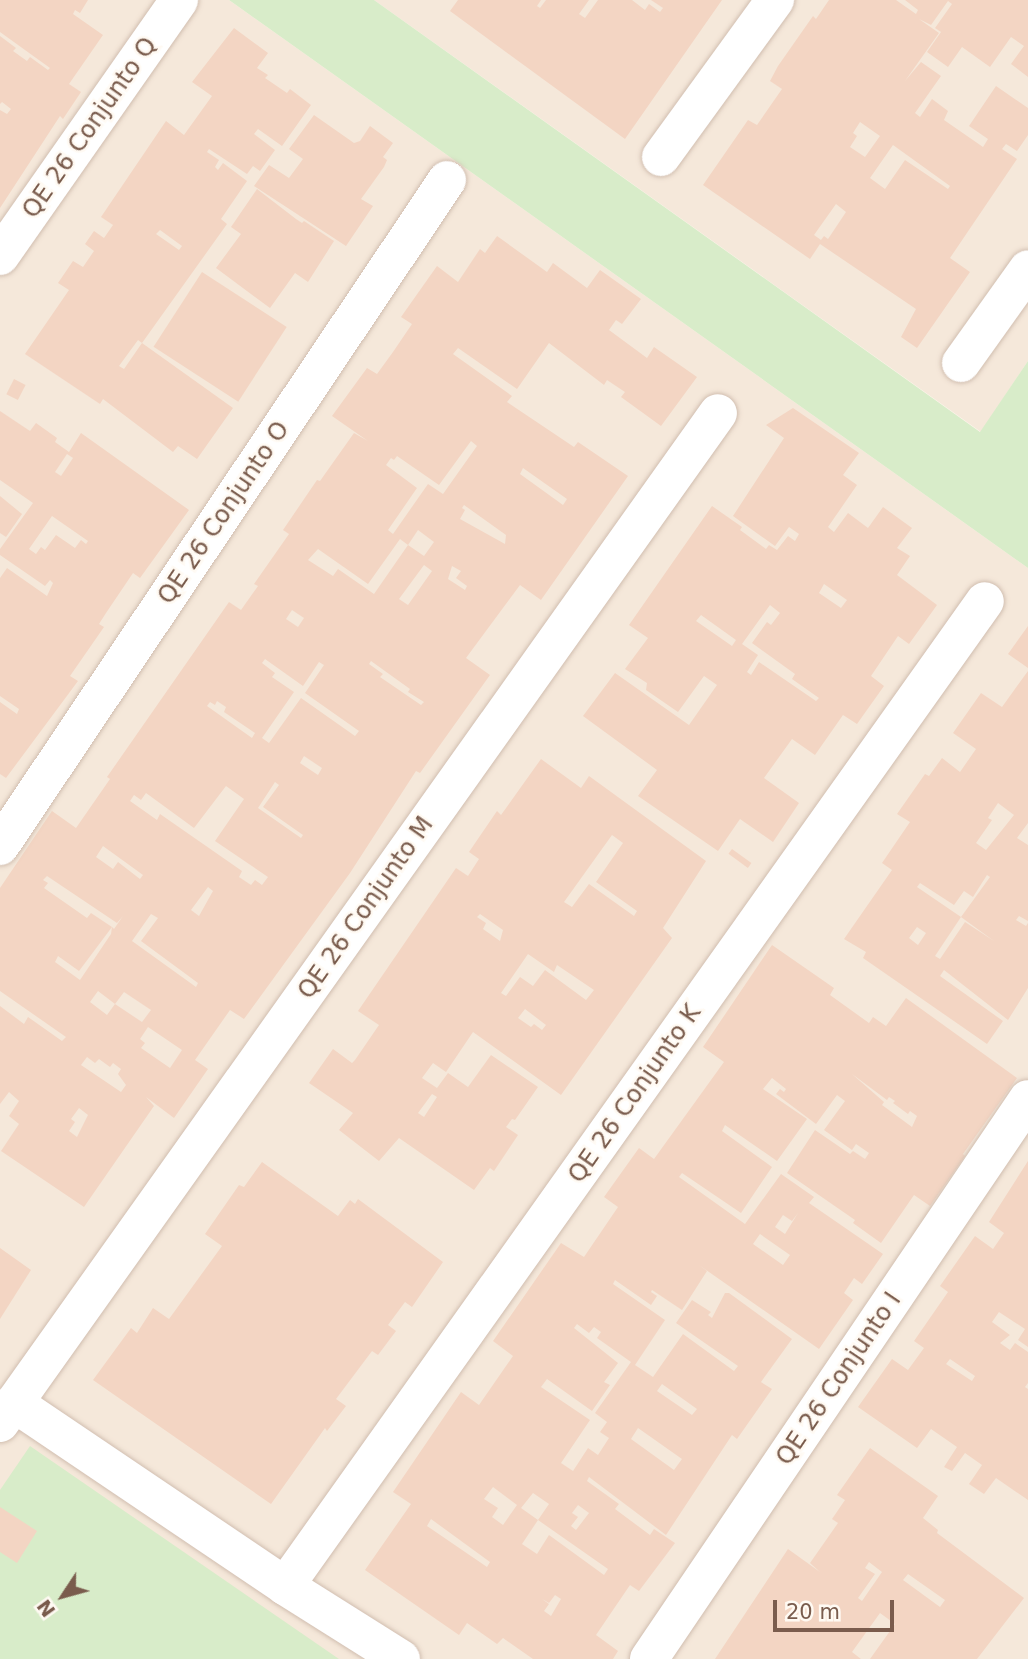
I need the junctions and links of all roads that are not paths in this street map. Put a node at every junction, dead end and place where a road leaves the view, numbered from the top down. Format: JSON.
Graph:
{"nodes":[{"id":1,"x":775,"y":0,"type":"edge"},
{"id":2,"x":179,"y":1,"type":"edge"},
{"id":3,"x":661,"y":157,"type":"dead end"},
{"id":4,"x":447,"y":180,"type":"dead end"},
{"id":5,"x":0,"y":256,"type":"edge"},
{"id":6,"x":1028,"y":270,"type":"edge"},
{"id":7,"x":961,"y":363,"type":"dead end"},
{"id":8,"x":718,"y":414,"type":"dead end"},
{"id":9,"x":985,"y":601,"type":"dead end"},
{"id":10,"x":0,"y":846,"type":"edge"},
{"id":11,"x":1028,"y":1099,"type":"edge"},
{"id":12,"x":7,"y":1413,"type":"edge"},
{"id":13,"x":285,"y":1587,"type":"junction"},
{"id":14,"x":401,"y":1659,"type":"edge"},
{"id":15,"x":649,"y":1659,"type":"edge"}],
"edges":[{"from":1,"to":3,"type":"street"},
{"from":2,"to":5,"type":"street","name":"QE 26 Conjunto Q"},
{"from":4,"to":10,"type":"street","name":"QE 26 Conjunto O"},
{"from":6,"to":7,"type":"street"},
{"from":8,"to":12,"type":"street","name":"QE 26 Conjunto M"},
{"from":9,"to":13,"type":"street","name":"QE 26 Conjunto K"},
{"from":11,"to":15,"type":"street","name":"QE 26 Conjunto I"},
{"from":12,"to":13,"type":"street"},
{"from":13,"to":14,"type":"street"}]}
